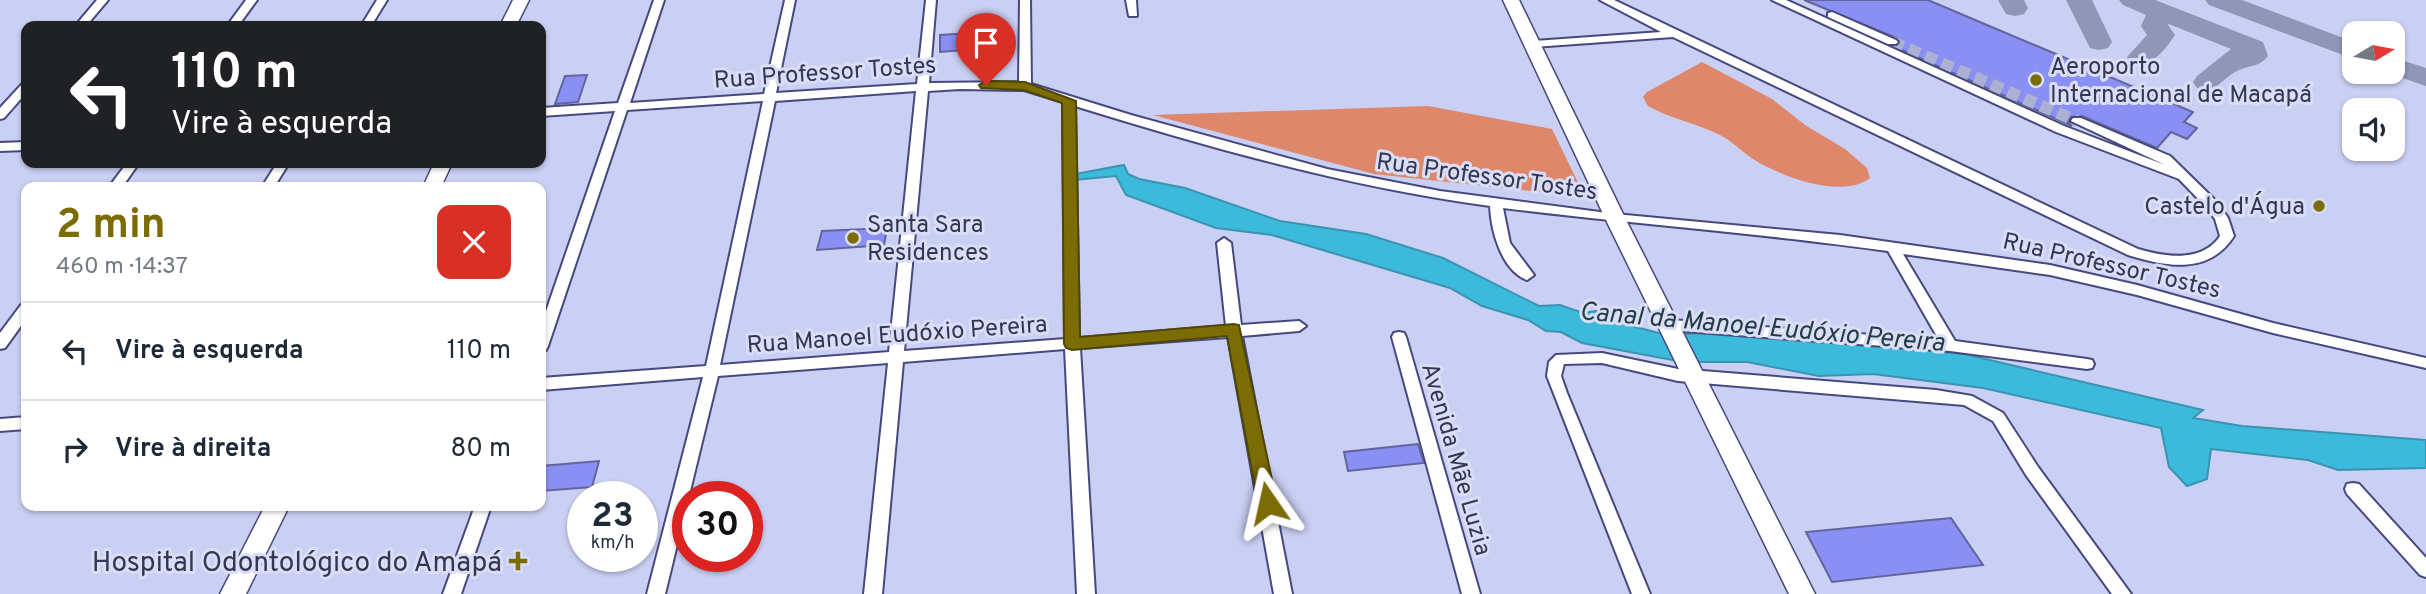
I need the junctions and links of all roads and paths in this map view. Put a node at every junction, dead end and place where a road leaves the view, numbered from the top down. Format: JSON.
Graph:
{"nodes":[{"id":1,"x":103,"y":0,"type":"edge"},
{"id":2,"x":252,"y":0,"type":"edge"},
{"id":3,"x":382,"y":0,"type":"edge"},
{"id":4,"x":521,"y":0,"type":"edge"},
{"id":5,"x":659,"y":0,"type":"edge"},
{"id":6,"x":790,"y":0,"type":"edge"},
{"id":7,"x":931,"y":0,"type":"edge"},
{"id":8,"x":1025,"y":0,"type":"edge"},
{"id":9,"x":1132,"y":0,"type":"edge"},
{"id":10,"x":1511,"y":0,"type":"edge"},
{"id":11,"x":1605,"y":0,"type":"edge"},
{"id":12,"x":1777,"y":0,"type":"edge"},
{"id":13,"x":1800,"y":0,"type":"edge"},
{"id":14,"x":1133,"y":14,"type":"dead end"},
{"id":15,"x":84,"y":21,"type":"edge"},
{"id":16,"x":236,"y":21,"type":"edge"},
{"id":17,"x":369,"y":21,"type":"edge"},
{"id":18,"x":510,"y":21,"type":"edge"},
{"id":19,"x":1675,"y":34,"type":"junction"},
{"id":20,"x":1892,"y":42,"type":"tunnel mouth"},
{"id":21,"x":1534,"y":44,"type":"junction"},
{"id":22,"x":1025,"y":86,"type":"junction"},
{"id":23,"x":925,"y":89,"type":"junction"},
{"id":24,"x":21,"y":92,"type":"edge"},
{"id":25,"x":770,"y":98,"type":"junction"},
{"id":26,"x":1069,"y":101,"type":"junction"},
{"id":27,"x":624,"y":107,"type":"junction"},
{"id":28,"x":546,"y":113,"type":"edge"},
{"id":29,"x":0,"y":115,"type":"edge"},
{"id":30,"x":2077,"y":121,"type":"tunnel mouth"},
{"id":31,"x":21,"y":146,"type":"edge"},
{"id":32,"x":0,"y":147,"type":"edge"},
{"id":33,"x":2179,"y":175,"type":"junction"},
{"id":34,"x":1496,"y":204,"type":"junction"},
{"id":35,"x":1615,"y":218,"type":"junction"},
{"id":36,"x":1224,"y":243,"type":"dead end"},
{"id":37,"x":1892,"y":247,"type":"junction"},
{"id":38,"x":1527,"y":275,"type":"dead end"},
{"id":39,"x":21,"y":316,"type":"edge"},
{"id":40,"x":1299,"y":326,"type":"dead end"},
{"id":41,"x":1672,"y":328,"type":"junction"},
{"id":42,"x":1234,"y":330,"type":"junction"},
{"id":43,"x":546,"y":332,"type":"edge"},
{"id":44,"x":1399,"y":337,"type":"dead end"},
{"id":45,"x":0,"y":344,"type":"edge"},
{"id":46,"x":1072,"y":344,"type":"junction"},
{"id":47,"x":1950,"y":346,"type":"junction"},
{"id":48,"x":895,"y":356,"type":"junction"},
{"id":49,"x":2426,"y":363,"type":"edge"},
{"id":50,"x":2087,"y":364,"type":"dead end"},
{"id":51,"x":712,"y":370,"type":"junction"},
{"id":52,"x":1693,"y":371,"type":"junction"},
{"id":53,"x":546,"y":384,"type":"edge"},
{"id":54,"x":21,"y":423,"type":"edge"},
{"id":55,"x":0,"y":425,"type":"edge"},
{"id":56,"x":2353,"y":489,"type":"dead end"},
{"id":57,"x":274,"y":511,"type":"edge"},
{"id":58,"x":481,"y":511,"type":"edge"},
{"id":59,"x":2426,"y":570,"type":"edge"},
{"id":60,"x":233,"y":594,"type":"edge"},
{"id":61,"x":452,"y":594,"type":"edge"},
{"id":62,"x":656,"y":594,"type":"edge"},
{"id":63,"x":873,"y":594,"type":"edge"},
{"id":64,"x":1086,"y":594,"type":"edge"},
{"id":65,"x":1283,"y":594,"type":"edge"},
{"id":66,"x":1471,"y":594,"type":"edge"},
{"id":67,"x":1640,"y":594,"type":"edge"},
{"id":68,"x":1802,"y":594,"type":"edge"},
{"id":69,"x":2122,"y":594,"type":"edge"}],
"edges":[{"from":1,"to":15,"type":"street"},
{"from":2,"to":16,"type":"street"},
{"from":3,"to":17,"type":"street"},
{"from":4,"to":18,"type":"street"},
{"from":5,"to":27,"type":"street"},
{"from":6,"to":25,"type":"street"},
{"from":7,"to":23,"type":"street"},
{"from":8,"to":22,"type":"street"},
{"from":9,"to":14,"type":"street"},
{"from":10,"to":21,"type":"street"},
{"from":11,"to":19,"type":"street"},
{"from":12,"to":33,"type":"street"},
{"from":13,"to":20,"type":"street"},
{"from":19,"to":21,"type":"street"},
{"from":19,"to":33,"type":"street"},
{"from":21,"to":35,"type":"street"},
{"from":22,"to":23,"type":"street","name":"Rua Professor Tostes"},
{"from":22,"to":26,"type":"street","name":"Rua Professor Tostes"},
{"from":23,"to":25,"type":"street","name":"Rua Professor Tostes"},
{"from":23,"to":48,"type":"street"},
{"from":24,"to":29,"type":"street"},
{"from":25,"to":27,"type":"street","name":"Rua Professor Tostes"},
{"from":25,"to":51,"type":"street"},
{"from":26,"to":34,"type":"street","name":"Rua Professor Tostes"},
{"from":26,"to":46,"type":"street"},
{"from":27,"to":28,"type":"street","name":"Rua Professor Tostes"},
{"from":27,"to":43,"type":"street"},
{"from":30,"to":33,"type":"street"},
{"from":31,"to":32,"type":"street"},
{"from":34,"to":35,"type":"street","name":"Rua Professor Tostes"},
{"from":34,"to":38,"type":"street"},
{"from":35,"to":37,"type":"street","name":"Rua Professor Tostes"},
{"from":35,"to":41,"type":"street"},
{"from":36,"to":42,"type":"street"},
{"from":37,"to":47,"type":"street"},
{"from":37,"to":49,"type":"street","name":"Rua Professor Tostes"},
{"from":39,"to":45,"type":"street"},
{"from":40,"to":42,"type":"street","name":"Rua Manoel Eudóxio Pereira"},
{"from":41,"to":47,"type":"street"},
{"from":41,"to":52,"type":"street"},
{"from":42,"to":46,"type":"street","name":"Rua Manoel Eudóxio Pereira"},
{"from":42,"to":65,"type":"street"},
{"from":44,"to":66,"type":"street","name":"Avenida Mãe Luzia"},
{"from":46,"to":48,"type":"street","name":"Rua Manoel Eudóxio Pereira"},
{"from":46,"to":64,"type":"street"},
{"from":47,"to":50,"type":"street"},
{"from":48,"to":51,"type":"street","name":"Rua Manoel Eudóxio Pereira"},
{"from":48,"to":63,"type":"street"},
{"from":51,"to":53,"type":"street","name":"Rua Manoel Eudóxio Pereira"},
{"from":51,"to":62,"type":"street"},
{"from":52,"to":67,"type":"street"},
{"from":52,"to":68,"type":"street"},
{"from":52,"to":69,"type":"street"},
{"from":54,"to":55,"type":"street"},
{"from":56,"to":59,"type":"street"},
{"from":57,"to":60,"type":"street"},
{"from":58,"to":61,"type":"street"}]}
